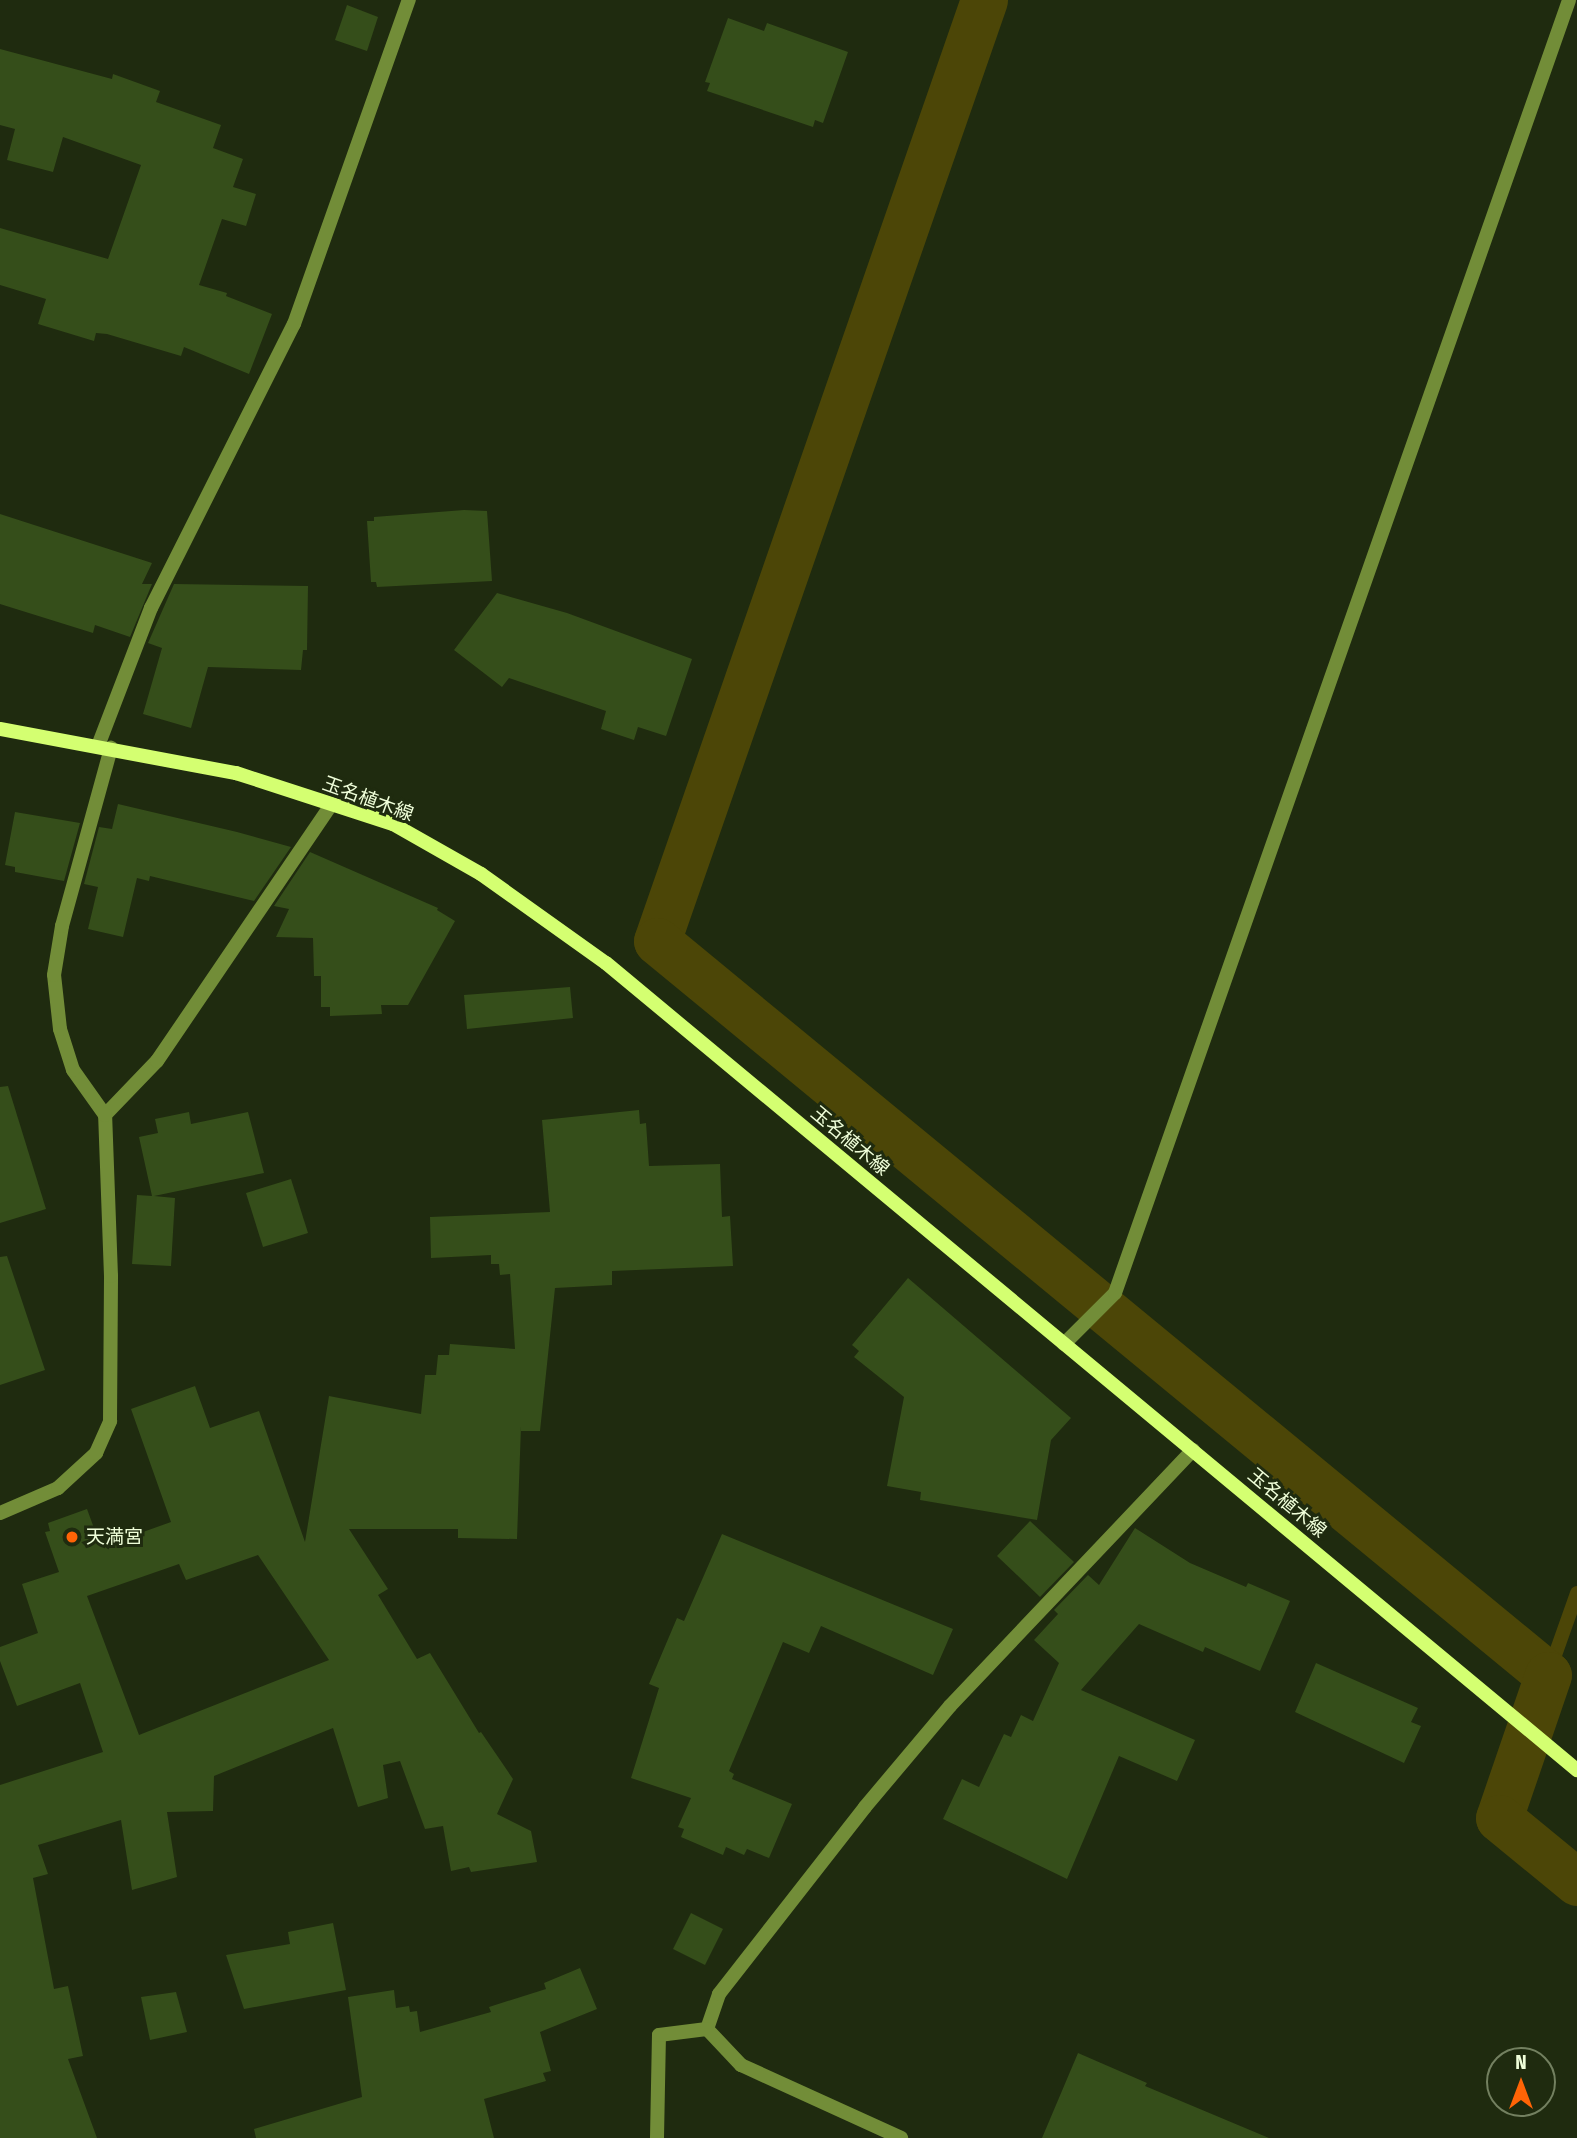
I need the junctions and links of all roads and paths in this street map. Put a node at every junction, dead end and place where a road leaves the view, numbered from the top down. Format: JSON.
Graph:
{"nodes":[{"id":1,"x":409,"y":0,"type":"edge"},
{"id":2,"x":1569,"y":0,"type":"edge"},
{"id":3,"x":0,"y":729,"type":"edge"},
{"id":4,"x":105,"y":747,"type":"junction"},
{"id":5,"x":331,"y":805,"type":"junction"},
{"id":6,"x":105,"y":1115,"type":"junction"},
{"id":7,"x":1064,"y":1344,"type":"junction"},
{"id":8,"x":1193,"y":1450,"type":"junction"},
{"id":9,"x":0,"y":1513,"type":"edge"},
{"id":10,"x":1577,"y":1770,"type":"edge"},
{"id":11,"x":707,"y":2029,"type":"junction"},
{"id":12,"x":657,"y":2138,"type":"edge"},
{"id":13,"x":901,"y":2138,"type":"edge"}],
"edges":[{"from":1,"to":4,"type":"street"},
{"from":2,"to":7,"type":"street"},
{"from":3,"to":4,"type":"main road","name":"玉名植木線"},
{"from":4,"to":5,"type":"main road","name":"玉名植木線"},
{"from":4,"to":6,"type":"street"},
{"from":5,"to":6,"type":"street"},
{"from":5,"to":7,"type":"main road","name":"玉名植木線"},
{"from":6,"to":9,"type":"street"},
{"from":7,"to":8,"type":"main road","name":"玉名植木線"},
{"from":8,"to":10,"type":"main road","name":"玉名植木線"},
{"from":8,"to":11,"type":"street"},
{"from":11,"to":12,"type":"street"},
{"from":11,"to":13,"type":"street"}]}
